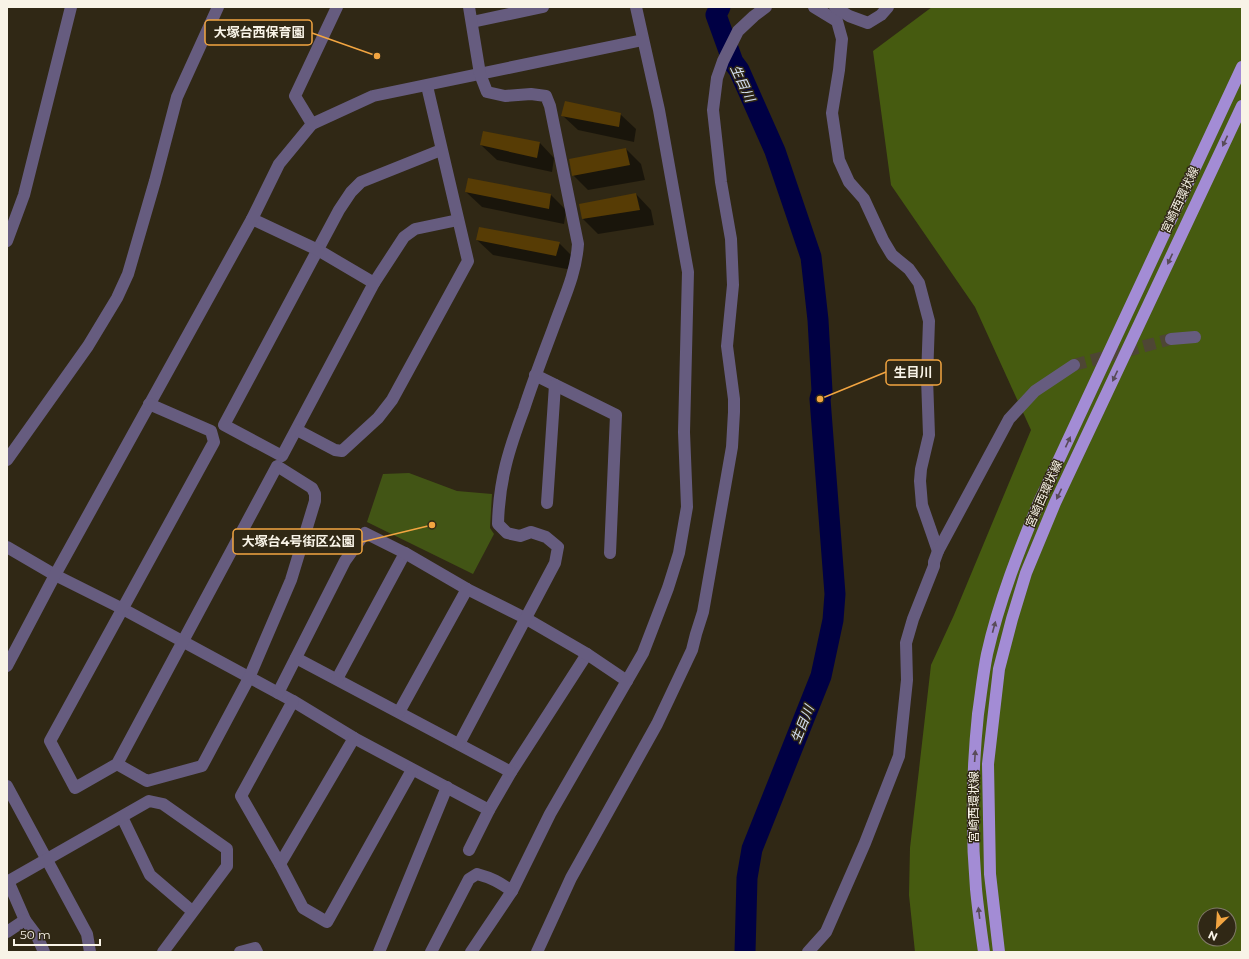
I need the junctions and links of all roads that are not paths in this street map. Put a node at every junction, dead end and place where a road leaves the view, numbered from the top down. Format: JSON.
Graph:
{"nodes":[{"id":1,"x":71,"y":7,"type":"edge"},
{"id":2,"x":218,"y":7,"type":"edge"},
{"id":3,"x":337,"y":7,"type":"edge"},
{"id":4,"x":468,"y":7,"type":"edge"},
{"id":5,"x":543,"y":7,"type":"edge"},
{"id":6,"x":636,"y":7,"type":"edge"},
{"id":7,"x":766,"y":7,"type":"edge"},
{"id":8,"x":814,"y":7,"type":"edge"},
{"id":9,"x":835,"y":7,"type":"edge"},
{"id":10,"x":888,"y":7,"type":"edge"},
{"id":11,"x":472,"y":22,"type":"junction"},
{"id":12,"x":643,"y":40,"type":"junction"},
{"id":13,"x":1242,"y":67,"type":"edge"},
{"id":14,"x":480,"y":74,"type":"junction"},
{"id":15,"x":427,"y":86,"type":"junction"},
{"id":16,"x":1242,"y":106,"type":"edge"},
{"id":17,"x":312,"y":124,"type":"junction"},
{"id":18,"x":441,"y":150,"type":"junction"},
{"id":19,"x":252,"y":219,"type":"junction"},
{"id":20,"x":458,"y":220,"type":"junction"},
{"id":21,"x":7,"y":241,"type":"edge"},
{"id":22,"x":318,"y":250,"type":"junction"},
{"id":23,"x":374,"y":283,"type":"junction"},
{"id":24,"x":1195,"y":337,"type":"dead end"},
{"id":25,"x":1170,"y":339,"type":"tunnel mouth"},
{"id":26,"x":1074,"y":365,"type":"tunnel mouth"},
{"id":27,"x":535,"y":375,"type":"junction"},
{"id":28,"x":555,"y":385,"type":"junction"},
{"id":29,"x":149,"y":404,"type":"junction"},
{"id":30,"x":297,"y":430,"type":"junction"},
{"id":31,"x":7,"y":460,"type":"edge"},
{"id":32,"x":547,"y":503,"type":"dead end"},
{"id":33,"x":7,"y":547,"type":"edge"},
{"id":34,"x":938,"y":551,"type":"junction"},
{"id":35,"x":405,"y":553,"type":"junction"},
{"id":36,"x":610,"y":553,"type":"dead end"},
{"id":37,"x":55,"y":575,"type":"junction"},
{"id":38,"x":467,"y":589,"type":"junction"},
{"id":39,"x":122,"y":608,"type":"junction"},
{"id":40,"x":525,"y":618,"type":"junction"},
{"id":41,"x":183,"y":642,"type":"junction"},
{"id":42,"x":587,"y":654,"type":"junction"},
{"id":43,"x":296,"y":658,"type":"junction"},
{"id":44,"x":7,"y":666,"type":"edge"},
{"id":45,"x":250,"y":678,"type":"junction"},
{"id":46,"x":337,"y":679,"type":"junction"},
{"id":47,"x":627,"y":681,"type":"junction"},
{"id":48,"x":278,"y":693,"type":"junction"},
{"id":49,"x":293,"y":701,"type":"junction"},
{"id":50,"x":399,"y":712,"type":"junction"},
{"id":51,"x":354,"y":738,"type":"junction"},
{"id":52,"x":459,"y":744,"type":"junction"},
{"id":53,"x":117,"y":764,"type":"junction"},
{"id":54,"x":412,"y":770,"type":"junction"},
{"id":55,"x":511,"y":772,"type":"junction"},
{"id":56,"x":7,"y":786,"type":"edge"},
{"id":57,"x":447,"y":787,"type":"junction"},
{"id":58,"x":489,"y":810,"type":"junction"},
{"id":59,"x":122,"y":817,"type":"junction"},
{"id":60,"x":469,"y":850,"type":"dead end"},
{"id":61,"x":47,"y":858,"type":"junction"},
{"id":62,"x":280,"y":864,"type":"junction"},
{"id":63,"x":8,"y":882,"type":"edge"},
{"id":64,"x":512,"y":891,"type":"junction"},
{"id":65,"x":192,"y":911,"type":"junction"},
{"id":66,"x":25,"y":920,"type":"junction"},
{"id":67,"x":7,"y":932,"type":"edge"},
{"id":68,"x":44,"y":952,"type":"edge"},
{"id":69,"x":90,"y":952,"type":"edge"},
{"id":70,"x":163,"y":952,"type":"edge"},
{"id":71,"x":240,"y":952,"type":"edge"},
{"id":72,"x":257,"y":952,"type":"edge"},
{"id":73,"x":379,"y":952,"type":"edge"},
{"id":74,"x":431,"y":952,"type":"edge"},
{"id":75,"x":471,"y":952,"type":"edge"},
{"id":76,"x":537,"y":952,"type":"edge"},
{"id":77,"x":808,"y":952,"type":"edge"},
{"id":78,"x":984,"y":952,"type":"edge"},
{"id":79,"x":999,"y":952,"type":"edge"}],
"edges":[{"from":1,"to":21,"type":"street"},
{"from":2,"to":31,"type":"street"},
{"from":3,"to":17,"type":"street"},
{"from":4,"to":11,"type":"street"},
{"from":5,"to":11,"type":"street"},
{"from":6,"to":12,"type":"street"},
{"from":7,"to":76,"type":"street"},
{"from":8,"to":34,"type":"street"},
{"from":9,"to":10,"type":"street"},
{"from":11,"to":14,"type":"street"},
{"from":12,"to":14,"type":"street"},
{"from":12,"to":47,"type":"street"},
{"from":78,"to":13,"type":"main road","name":"宮崎西環状線","one_way":true},
{"from":14,"to":15,"type":"street"},
{"from":14,"to":27,"type":"street"},
{"from":15,"to":17,"type":"street"},
{"from":15,"to":18,"type":"street"},
{"from":16,"to":79,"type":"main road","name":"宮崎西環状線","one_way":true},
{"from":17,"to":19,"type":"street"},
{"from":18,"to":20,"type":"street"},
{"from":18,"to":22,"type":"street"},
{"from":19,"to":22,"type":"street"},
{"from":19,"to":29,"type":"street"},
{"from":20,"to":23,"type":"street"},
{"from":20,"to":30,"type":"street"},
{"from":22,"to":23,"type":"street"},
{"from":22,"to":30,"type":"street"},
{"from":23,"to":30,"type":"street"},
{"from":24,"to":25,"type":"street"},
{"from":26,"to":34,"type":"street"},
{"from":27,"to":28,"type":"street"},
{"from":27,"to":40,"type":"street"},
{"from":28,"to":32,"type":"street"},
{"from":28,"to":36,"type":"street"},
{"from":29,"to":37,"type":"street"},
{"from":29,"to":39,"type":"street"},
{"from":33,"to":37,"type":"street"},
{"from":34,"to":77,"type":"street"},
{"from":35,"to":38,"type":"street"},
{"from":35,"to":43,"type":"street"},
{"from":35,"to":46,"type":"street"},
{"from":37,"to":39,"type":"street"},
{"from":37,"to":44,"type":"street"},
{"from":38,"to":40,"type":"street"},
{"from":38,"to":50,"type":"street"},
{"from":39,"to":41,"type":"street"},
{"from":39,"to":53,"type":"street"},
{"from":40,"to":42,"type":"street"},
{"from":40,"to":52,"type":"street"},
{"from":41,"to":45,"type":"street"},
{"from":41,"to":45,"type":"street"},
{"from":41,"to":53,"type":"street"},
{"from":42,"to":47,"type":"street"},
{"from":42,"to":55,"type":"street"},
{"from":43,"to":46,"type":"street"},
{"from":43,"to":48,"type":"street"},
{"from":45,"to":48,"type":"street"},
{"from":45,"to":53,"type":"street"},
{"from":46,"to":50,"type":"street"},
{"from":47,"to":64,"type":"street"},
{"from":48,"to":49,"type":"street"},
{"from":49,"to":51,"type":"street"},
{"from":49,"to":62,"type":"street"},
{"from":50,"to":52,"type":"street"},
{"from":51,"to":54,"type":"street"},
{"from":51,"to":62,"type":"street"},
{"from":52,"to":55,"type":"street"},
{"from":54,"to":57,"type":"street"},
{"from":54,"to":62,"type":"street"},
{"from":55,"to":58,"type":"street"},
{"from":56,"to":61,"type":"street"},
{"from":57,"to":58,"type":"street"},
{"from":57,"to":73,"type":"street"},
{"from":58,"to":60,"type":"street"},
{"from":59,"to":61,"type":"street"},
{"from":59,"to":65,"type":"street"},
{"from":59,"to":65,"type":"street"},
{"from":61,"to":63,"type":"street"},
{"from":61,"to":69,"type":"street"},
{"from":63,"to":66,"type":"street"},
{"from":64,"to":74,"type":"street"},
{"from":64,"to":75,"type":"street"},
{"from":65,"to":70,"type":"street"},
{"from":66,"to":67,"type":"street"},
{"from":66,"to":68,"type":"street"},
{"from":71,"to":72,"type":"street"}]}
